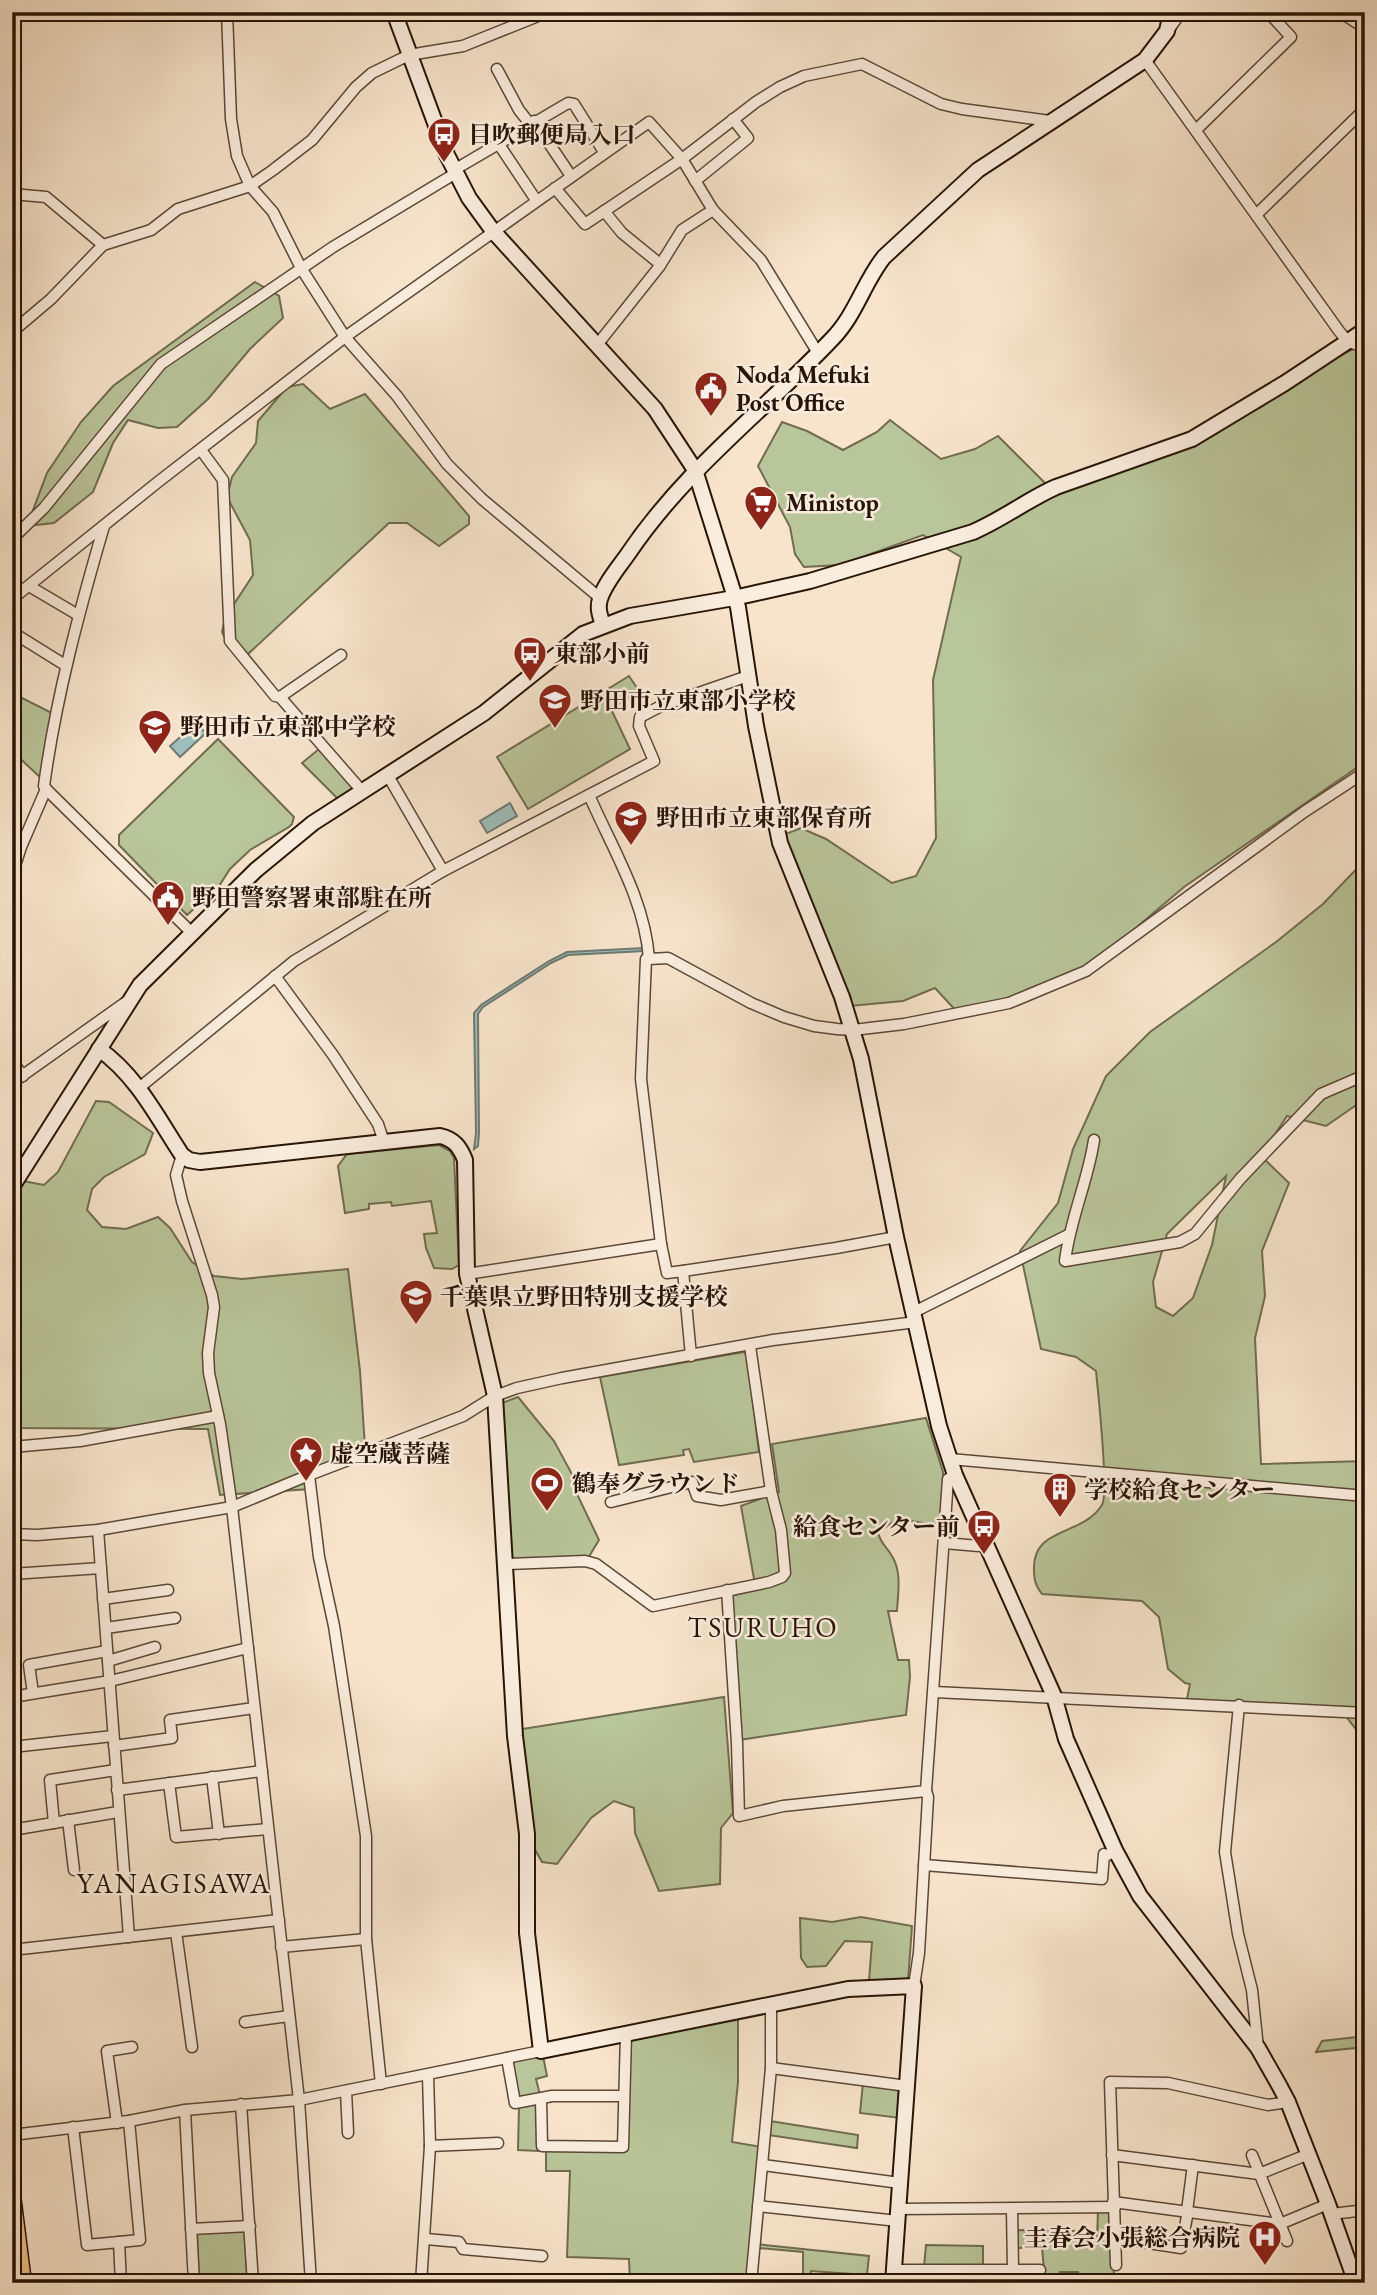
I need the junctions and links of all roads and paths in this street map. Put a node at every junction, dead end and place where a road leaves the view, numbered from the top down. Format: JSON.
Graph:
{"nodes":[{"id":1,"x":227,"y":12,"type":"edge"},
{"id":2,"x":394,"y":12,"type":"edge"},
{"id":3,"x":548,"y":12,"type":"edge"},
{"id":4,"x":1171,"y":12,"type":"edge"},
{"id":5,"x":1181,"y":12,"type":"edge"},
{"id":6,"x":1268,"y":12,"type":"edge"},
{"id":7,"x":1340,"y":12,"type":"edge"},
{"id":8,"x":1365,"y":28,"type":"edge"},
{"id":9,"x":1167,"y":31,"type":"junction"},
{"id":10,"x":410,"y":55,"type":"junction"},
{"id":11,"x":1145,"y":60,"type":"junction"},
{"id":12,"x":497,"y":69,"type":"dead end"},
{"id":13,"x":1365,"y":109,"type":"edge"},
{"id":14,"x":733,"y":119,"type":"junction"},
{"id":15,"x":1050,"y":121,"type":"junction"},
{"id":16,"x":532,"y":122,"type":"junction"},
{"id":17,"x":1196,"y":130,"type":"junction"},
{"id":18,"x":498,"y":143,"type":"junction"},
{"id":19,"x":604,"y":152,"type":"junction"},
{"id":20,"x":682,"y":159,"type":"junction"},
{"id":21,"x":455,"y":172,"type":"junction"},
{"id":22,"x":571,"y":176,"type":"junction"},
{"id":23,"x":695,"y":181,"type":"junction"},
{"id":24,"x":250,"y":186,"type":"junction"},
{"id":25,"x":555,"y":188,"type":"junction"},
{"id":26,"x":12,"y":194,"type":"edge"},
{"id":27,"x":536,"y":200,"type":"junction"},
{"id":28,"x":713,"y":210,"type":"junction"},
{"id":29,"x":604,"y":211,"type":"junction"},
{"id":30,"x":1257,"y":214,"type":"junction"},
{"id":31,"x":493,"y":231,"type":"junction"},
{"id":32,"x":103,"y":245,"type":"junction"},
{"id":33,"x":660,"y":264,"type":"junction"},
{"id":34,"x":301,"y":268,"type":"junction"},
{"id":35,"x":1365,"y":330,"type":"edge"},
{"id":36,"x":12,"y":332,"type":"edge"},
{"id":37,"x":345,"y":337,"type":"junction"},
{"id":38,"x":1348,"y":342,"type":"junction"},
{"id":39,"x":597,"y":345,"type":"junction"},
{"id":40,"x":1365,"y":347,"type":"edge"},
{"id":41,"x":818,"y":353,"type":"junction"},
{"id":42,"x":201,"y":450,"type":"junction"},
{"id":43,"x":695,"y":470,"type":"junction"},
{"id":44,"x":104,"y":526,"type":"junction"},
{"id":45,"x":12,"y":539,"type":"edge"},
{"id":46,"x":29,"y":586,"type":"junction"},
{"id":47,"x":600,"y":598,"type":"junction"},
{"id":48,"x":734,"y":598,"type":"junction"},
{"id":49,"x":12,"y":599,"type":"edge"},
{"id":50,"x":78,"y":615,"type":"junction"},
{"id":51,"x":603,"y":625,"type":"junction"},
{"id":52,"x":12,"y":632,"type":"edge"},
{"id":53,"x":341,"y":655,"type":"dead end"},
{"id":54,"x":65,"y":665,"type":"junction"},
{"id":55,"x":748,"y":676,"type":"junction"},
{"id":56,"x":280,"y":697,"type":"junction"},
{"id":57,"x":1365,"y":772,"type":"edge"},
{"id":58,"x":387,"y":774,"type":"junction"},
{"id":59,"x":46,"y":789,"type":"junction"},
{"id":60,"x":362,"y":791,"type":"junction"},
{"id":61,"x":589,"y":795,"type":"junction"},
{"id":62,"x":443,"y":871,"type":"junction"},
{"id":63,"x":12,"y":875,"type":"edge"},
{"id":64,"x":192,"y":933,"type":"junction"},
{"id":65,"x":649,"y":959,"type":"junction"},
{"id":66,"x":275,"y":976,"type":"junction"},
{"id":67,"x":128,"y":1001,"type":"junction"},
{"id":68,"x":853,"y":1030,"type":"junction"},
{"id":69,"x":99,"y":1049,"type":"junction"},
{"id":70,"x":12,"y":1060,"type":"edge"},
{"id":71,"x":1365,"y":1075,"type":"edge"},
{"id":72,"x":23,"y":1076,"type":"junction"},
{"id":73,"x":12,"y":1083,"type":"edge"},
{"id":74,"x":139,"y":1088,"type":"junction"},
{"id":75,"x":1094,"y":1140,"type":"dead end"},
{"id":76,"x":384,"y":1142,"type":"junction"},
{"id":77,"x":182,"y":1155,"type":"junction"},
{"id":78,"x":12,"y":1187,"type":"edge"},
{"id":79,"x":1068,"y":1235,"type":"junction"},
{"id":80,"x":896,"y":1237,"type":"junction"},
{"id":81,"x":661,"y":1244,"type":"junction"},
{"id":82,"x":683,"y":1271,"type":"junction"},
{"id":83,"x":467,"y":1274,"type":"junction"},
{"id":84,"x":915,"y":1317,"type":"junction"},
{"id":85,"x":750,"y":1346,"type":"junction"},
{"id":86,"x":691,"y":1356,"type":"junction"},
{"id":87,"x":495,"y":1395,"type":"junction"},
{"id":88,"x":218,"y":1416,"type":"junction"},
{"id":89,"x":12,"y":1447,"type":"edge"},
{"id":90,"x":950,"y":1459,"type":"junction"},
{"id":91,"x":309,"y":1475,"type":"junction"},
{"id":92,"x":955,"y":1475,"type":"junction"},
{"id":93,"x":771,"y":1491,"type":"junction"},
{"id":94,"x":1365,"y":1496,"type":"edge"},
{"id":95,"x":611,"y":1502,"type":"dead end"},
{"id":96,"x":232,"y":1507,"type":"junction"},
{"id":97,"x":97,"y":1530,"type":"junction"},
{"id":98,"x":12,"y":1534,"type":"edge"},
{"id":99,"x":944,"y":1543,"type":"junction"},
{"id":100,"x":985,"y":1543,"type":"junction"},
{"id":101,"x":506,"y":1564,"type":"junction"},
{"id":102,"x":101,"y":1568,"type":"junction"},
{"id":103,"x":12,"y":1574,"type":"edge"},
{"id":104,"x":168,"y":1590,"type":"dead end"},
{"id":105,"x":727,"y":1590,"type":"junction"},
{"id":106,"x":103,"y":1599,"type":"junction"},
{"id":107,"x":175,"y":1618,"type":"dead end"},
{"id":108,"x":106,"y":1628,"type":"junction"},
{"id":109,"x":155,"y":1647,"type":"dead end"},
{"id":110,"x":248,"y":1648,"type":"junction"},
{"id":111,"x":108,"y":1656,"type":"junction"},
{"id":112,"x":110,"y":1681,"type":"junction"},
{"id":113,"x":934,"y":1692,"type":"junction"},
{"id":114,"x":33,"y":1693,"type":"junction"},
{"id":115,"x":1054,"y":1696,"type":"junction"},
{"id":116,"x":12,"y":1697,"type":"edge"},
{"id":117,"x":1239,"y":1705,"type":"junction"},
{"id":118,"x":254,"y":1708,"type":"junction"},
{"id":119,"x":1365,"y":1713,"type":"edge"},
{"id":120,"x":114,"y":1741,"type":"junction"},
{"id":121,"x":12,"y":1747,"type":"edge"},
{"id":122,"x":116,"y":1770,"type":"junction"},
{"id":123,"x":261,"y":1771,"type":"junction"},
{"id":124,"x":212,"y":1777,"type":"junction"},
{"id":125,"x":169,"y":1783,"type":"junction"},
{"id":126,"x":117,"y":1790,"type":"junction"},
{"id":127,"x":926,"y":1791,"type":"junction"},
{"id":128,"x":118,"y":1812,"type":"junction"},
{"id":129,"x":68,"y":1821,"type":"junction"},
{"id":130,"x":54,"y":1823,"type":"junction"},
{"id":131,"x":268,"y":1829,"type":"junction"},
{"id":132,"x":12,"y":1830,"type":"edge"},
{"id":133,"x":219,"y":1834,"type":"junction"},
{"id":134,"x":1115,"y":1850,"type":"junction"},
{"id":135,"x":924,"y":1865,"type":"junction"},
{"id":136,"x":74,"y":1870,"type":"dead end"},
{"id":137,"x":279,"y":1920,"type":"junction"},
{"id":138,"x":176,"y":1932,"type":"junction"},
{"id":139,"x":129,"y":1937,"type":"junction"},
{"id":140,"x":366,"y":1939,"type":"junction"},
{"id":141,"x":281,"y":1947,"type":"junction"},
{"id":142,"x":12,"y":1950,"type":"edge"},
{"id":143,"x":914,"y":1986,"type":"junction"},
{"id":144,"x":771,"y":2005,"type":"junction"},
{"id":145,"x":289,"y":2016,"type":"junction"},
{"id":146,"x":245,"y":2022,"type":"dead end"},
{"id":147,"x":626,"y":2034,"type":"junction"},
{"id":148,"x":192,"y":2047,"type":"dead end"},
{"id":149,"x":132,"y":2048,"type":"dead end"},
{"id":150,"x":1258,"y":2048,"type":"junction"},
{"id":151,"x":541,"y":2051,"type":"junction"},
{"id":152,"x":507,"y":2058,"type":"junction"},
{"id":153,"x":771,"y":2068,"type":"junction"},
{"id":154,"x":428,"y":2075,"type":"junction"},
{"id":155,"x":381,"y":2084,"type":"junction"},
{"id":156,"x":907,"y":2086,"type":"junction"},
{"id":157,"x":346,"y":2091,"type":"junction"},
{"id":158,"x":623,"y":2096,"type":"junction"},
{"id":159,"x":541,"y":2099,"type":"junction"},
{"id":160,"x":299,"y":2100,"type":"junction"},
{"id":161,"x":1288,"y":2102,"type":"junction"},
{"id":162,"x":242,"y":2105,"type":"junction"},
{"id":163,"x":185,"y":2110,"type":"junction"},
{"id":164,"x":129,"y":2121,"type":"junction"},
{"id":165,"x":117,"y":2123,"type":"junction"},
{"id":166,"x":73,"y":2127,"type":"junction"},
{"id":167,"x":348,"y":2133,"type":"dead end"},
{"id":168,"x":12,"y":2135,"type":"edge"},
{"id":169,"x":498,"y":2143,"type":"dead end"},
{"id":170,"x":430,"y":2146,"type":"junction"},
{"id":171,"x":1309,"y":2154,"type":"junction"},
{"id":172,"x":1112,"y":2155,"type":"junction"},
{"id":173,"x":1252,"y":2155,"type":"dead end"},
{"id":174,"x":763,"y":2165,"type":"junction"},
{"id":175,"x":1193,"y":2165,"type":"junction"},
{"id":176,"x":1259,"y":2174,"type":"junction"},
{"id":177,"x":900,"y":2183,"type":"junction"},
{"id":178,"x":12,"y":2195,"type":"edge"},
{"id":179,"x":1114,"y":2205,"type":"junction"},
{"id":180,"x":758,"y":2206,"type":"junction"},
{"id":181,"x":1012,"y":2209,"type":"junction"},
{"id":182,"x":1330,"y":2209,"type":"junction"},
{"id":183,"x":1365,"y":2210,"type":"edge"},
{"id":184,"x":1188,"y":2211,"type":"junction"},
{"id":185,"x":898,"y":2215,"type":"junction"},
{"id":186,"x":1280,"y":2224,"type":"junction"},
{"id":187,"x":250,"y":2226,"type":"junction"},
{"id":188,"x":191,"y":2229,"type":"junction"},
{"id":189,"x":1116,"y":2238,"type":"junction"},
{"id":190,"x":426,"y":2239,"type":"junction"},
{"id":191,"x":1287,"y":2241,"type":"dead end"},
{"id":192,"x":119,"y":2242,"type":"junction"},
{"id":193,"x":542,"y":2256,"type":"dead end"},
{"id":194,"x":1116,"y":2265,"type":"dead end"},
{"id":195,"x":1002,"y":2270,"type":"junction"},
{"id":196,"x":1013,"y":2270,"type":"junction"},
{"id":197,"x":1040,"y":2270,"type":"dead end"},
{"id":198,"x":894,"y":2276,"type":"edge"},
{"id":199,"x":23,"y":2283,"type":"edge"},
{"id":200,"x":121,"y":2283,"type":"edge"},
{"id":201,"x":194,"y":2283,"type":"edge"},
{"id":202,"x":253,"y":2283,"type":"edge"},
{"id":203,"x":311,"y":2283,"type":"edge"},
{"id":204,"x":421,"y":2283,"type":"edge"},
{"id":205,"x":751,"y":2283,"type":"edge"},
{"id":206,"x":1002,"y":2283,"type":"edge"},
{"id":207,"x":1356,"y":2283,"type":"edge"}],
"edges":[{"from":1,"to":24,"type":"street"},
{"from":2,"to":10,"type":"street"},
{"from":3,"to":10,"type":"street"},
{"from":4,"to":9,"type":"street"},
{"from":5,"to":9,"type":"street"},
{"from":6,"to":17,"type":"street"},
{"from":7,"to":8,"type":"street"},
{"from":9,"to":11,"type":"street"},
{"from":10,"to":21,"type":"street"},
{"from":10,"to":24,"type":"street"},
{"from":11,"to":15,"type":"street"},
{"from":11,"to":17,"type":"street"},
{"from":12,"to":16,"type":"street"},
{"from":13,"to":30,"type":"street"},
{"from":14,"to":15,"type":"street"},
{"from":14,"to":20,"type":"street"},
{"from":14,"to":23,"type":"street"},
{"from":15,"to":41,"type":"street"},
{"from":16,"to":18,"type":"street"},
{"from":16,"to":19,"type":"street"},
{"from":16,"to":22,"type":"street"},
{"from":17,"to":30,"type":"street"},
{"from":18,"to":21,"type":"street"},
{"from":18,"to":27,"type":"street"},
{"from":19,"to":20,"type":"street"},
{"from":19,"to":22,"type":"street"},
{"from":20,"to":23,"type":"street"},
{"from":20,"to":29,"type":"street"},
{"from":21,"to":31,"type":"street"},
{"from":21,"to":34,"type":"street"},
{"from":22,"to":25,"type":"street"},
{"from":23,"to":28,"type":"street"},
{"from":24,"to":32,"type":"street"},
{"from":24,"to":34,"type":"street"},
{"from":25,"to":27,"type":"street"},
{"from":25,"to":29,"type":"street"},
{"from":26,"to":32,"type":"street"},
{"from":27,"to":31,"type":"street"},
{"from":28,"to":33,"type":"street"},
{"from":28,"to":41,"type":"street"},
{"from":29,"to":33,"type":"street"},
{"from":30,"to":38,"type":"street"},
{"from":31,"to":37,"type":"street"},
{"from":31,"to":39,"type":"street"},
{"from":32,"to":36,"type":"street"},
{"from":33,"to":39,"type":"street"},
{"from":34,"to":37,"type":"street"},
{"from":34,"to":45,"type":"street"},
{"from":35,"to":38,"type":"street"},
{"from":37,"to":42,"type":"street"},
{"from":37,"to":47,"type":"street"},
{"from":38,"to":40,"type":"street"},
{"from":38,"to":48,"type":"street"},
{"from":39,"to":43,"type":"street"},
{"from":41,"to":43,"type":"street"},
{"from":42,"to":44,"type":"street"},
{"from":42,"to":56,"type":"street"},
{"from":43,"to":47,"type":"street"},
{"from":43,"to":48,"type":"street"},
{"from":44,"to":46,"type":"street"},
{"from":44,"to":50,"type":"street"},
{"from":46,"to":49,"type":"street"},
{"from":46,"to":50,"type":"street"},
{"from":47,"to":51,"type":"street"},
{"from":48,"to":51,"type":"street"},
{"from":48,"to":55,"type":"street"},
{"from":50,"to":54,"type":"street"},
{"from":51,"to":58,"type":"street"},
{"from":52,"to":54,"type":"street"},
{"from":53,"to":56,"type":"street"},
{"from":54,"to":59,"type":"street"},
{"from":55,"to":61,"type":"street"},
{"from":55,"to":68,"type":"street"},
{"from":56,"to":60,"type":"street"},
{"from":57,"to":68,"type":"street"},
{"from":58,"to":60,"type":"street"},
{"from":58,"to":62,"type":"street"},
{"from":59,"to":63,"type":"street"},
{"from":59,"to":64,"type":"street"},
{"from":60,"to":64,"type":"street"},
{"from":61,"to":62,"type":"street"},
{"from":61,"to":65,"type":"street"},
{"from":62,"to":66,"type":"street"},
{"from":64,"to":67,"type":"street"},
{"from":65,"to":68,"type":"street"},
{"from":65,"to":81,"type":"street"},
{"from":66,"to":74,"type":"street"},
{"from":66,"to":76,"type":"street"},
{"from":67,"to":69,"type":"street"},
{"from":67,"to":72,"type":"street"},
{"from":68,"to":80,"type":"street"},
{"from":69,"to":74,"type":"street"},
{"from":69,"to":78,"type":"street"},
{"from":70,"to":72,"type":"street"},
{"from":71,"to":79,"type":"street"},
{"from":72,"to":73,"type":"street"},
{"from":74,"to":77,"type":"street"},
{"from":75,"to":79,"type":"street"},
{"from":76,"to":77,"type":"street"},
{"from":76,"to":83,"type":"street"},
{"from":77,"to":88,"type":"street"},
{"from":79,"to":84,"type":"street"},
{"from":80,"to":82,"type":"street"},
{"from":80,"to":84,"type":"street"},
{"from":81,"to":82,"type":"street"},
{"from":81,"to":83,"type":"street"},
{"from":82,"to":86,"type":"street"},
{"from":83,"to":87,"type":"street"},
{"from":84,"to":85,"type":"street"},
{"from":84,"to":90,"type":"street"},
{"from":85,"to":86,"type":"street"},
{"from":85,"to":93,"type":"street"},
{"from":86,"to":87,"type":"street"},
{"from":87,"to":91,"type":"street"},
{"from":87,"to":101,"type":"street"},
{"from":88,"to":89,"type":"street"},
{"from":88,"to":96,"type":"street"},
{"from":90,"to":92,"type":"street"},
{"from":90,"to":94,"type":"street"},
{"from":91,"to":96,"type":"street"},
{"from":91,"to":140,"type":"street"},
{"from":92,"to":99,"type":"street"},
{"from":92,"to":100,"type":"street"},
{"from":93,"to":95,"type":"street"},
{"from":93,"to":105,"type":"street"},
{"from":96,"to":97,"type":"street"},
{"from":96,"to":110,"type":"street"},
{"from":97,"to":98,"type":"street"},
{"from":97,"to":102,"type":"street"},
{"from":99,"to":100,"type":"street"},
{"from":99,"to":113,"type":"street"},
{"from":100,"to":115,"type":"street"},
{"from":101,"to":105,"type":"street"},
{"from":101,"to":151,"type":"street"},
{"from":102,"to":103,"type":"street"},
{"from":102,"to":106,"type":"street"},
{"from":104,"to":106,"type":"street"},
{"from":105,"to":127,"type":"street"},
{"from":106,"to":108,"type":"street"},
{"from":107,"to":108,"type":"street"},
{"from":108,"to":111,"type":"street"},
{"from":109,"to":111,"type":"street"},
{"from":110,"to":112,"type":"street"},
{"from":110,"to":118,"type":"street"},
{"from":111,"to":112,"type":"street"},
{"from":111,"to":114,"type":"street"},
{"from":112,"to":114,"type":"street"},
{"from":112,"to":120,"type":"street"},
{"from":113,"to":115,"type":"street"},
{"from":113,"to":127,"type":"street"},
{"from":114,"to":116,"type":"street"},
{"from":115,"to":117,"type":"street"},
{"from":115,"to":134,"type":"street"},
{"from":117,"to":119,"type":"street"},
{"from":117,"to":150,"type":"street"},
{"from":118,"to":120,"type":"street"},
{"from":118,"to":123,"type":"street"},
{"from":120,"to":121,"type":"street"},
{"from":120,"to":122,"type":"street"},
{"from":122,"to":126,"type":"street"},
{"from":122,"to":130,"type":"street"},
{"from":123,"to":124,"type":"street"},
{"from":123,"to":131,"type":"street"},
{"from":124,"to":125,"type":"street"},
{"from":124,"to":133,"type":"street"},
{"from":125,"to":126,"type":"street"},
{"from":125,"to":133,"type":"street"},
{"from":126,"to":128,"type":"street"},
{"from":127,"to":135,"type":"street"},
{"from":128,"to":129,"type":"street"},
{"from":128,"to":139,"type":"street"},
{"from":129,"to":130,"type":"street"},
{"from":129,"to":136,"type":"street"},
{"from":130,"to":132,"type":"street"},
{"from":131,"to":133,"type":"street"},
{"from":131,"to":137,"type":"street"},
{"from":134,"to":135,"type":"street"},
{"from":134,"to":150,"type":"street"},
{"from":135,"to":143,"type":"street"},
{"from":137,"to":138,"type":"street"},
{"from":137,"to":141,"type":"street"},
{"from":138,"to":139,"type":"street"},
{"from":138,"to":148,"type":"street"},
{"from":139,"to":142,"type":"street"},
{"from":140,"to":141,"type":"street"},
{"from":140,"to":155,"type":"street"},
{"from":141,"to":145,"type":"street"},
{"from":143,"to":144,"type":"street"},
{"from":143,"to":156,"type":"street"},
{"from":144,"to":147,"type":"street"},
{"from":144,"to":153,"type":"street"},
{"from":145,"to":146,"type":"street"},
{"from":145,"to":160,"type":"street"},
{"from":147,"to":151,"type":"street"},
{"from":147,"to":158,"type":"street"},
{"from":149,"to":165,"type":"street"},
{"from":150,"to":161,"type":"street"},
{"from":151,"to":152,"type":"street"},
{"from":152,"to":154,"type":"street"},
{"from":152,"to":159,"type":"street"},
{"from":153,"to":156,"type":"street"},
{"from":153,"to":174,"type":"street"},
{"from":154,"to":155,"type":"street"},
{"from":154,"to":170,"type":"street"},
{"from":155,"to":157,"type":"street"},
{"from":156,"to":177,"type":"street"},
{"from":157,"to":160,"type":"street"},
{"from":157,"to":167,"type":"street"},
{"from":158,"to":159,"type":"street"},
{"from":158,"to":159,"type":"street"},
{"from":160,"to":162,"type":"street"},
{"from":160,"to":203,"type":"street"},
{"from":161,"to":171,"type":"street"},
{"from":161,"to":172,"type":"street"},
{"from":162,"to":163,"type":"street"},
{"from":162,"to":187,"type":"street"},
{"from":163,"to":164,"type":"street"},
{"from":163,"to":188,"type":"street"},
{"from":164,"to":165,"type":"street"},
{"from":164,"to":192,"type":"street"},
{"from":165,"to":166,"type":"street"},
{"from":166,"to":168,"type":"street"},
{"from":166,"to":192,"type":"street"},
{"from":169,"to":170,"type":"street"},
{"from":170,"to":190,"type":"street"},
{"from":171,"to":176,"type":"street"},
{"from":171,"to":182,"type":"street"},
{"from":172,"to":175,"type":"street"},
{"from":172,"to":179,"type":"street"},
{"from":173,"to":176,"type":"street"},
{"from":174,"to":177,"type":"street"},
{"from":174,"to":180,"type":"street"},
{"from":175,"to":176,"type":"street"},
{"from":175,"to":184,"type":"street"},
{"from":176,"to":186,"type":"street"},
{"from":177,"to":185,"type":"street"},
{"from":178,"to":199,"type":"main road"},
{"from":179,"to":181,"type":"street"},
{"from":179,"to":184,"type":"street"},
{"from":179,"to":189,"type":"street"},
{"from":180,"to":185,"type":"street"},
{"from":180,"to":205,"type":"street"},
{"from":181,"to":185,"type":"street"},
{"from":181,"to":196,"type":"street"},
{"from":182,"to":183,"type":"street"},
{"from":182,"to":186,"type":"street"},
{"from":182,"to":207,"type":"street"},
{"from":184,"to":186,"type":"street"},
{"from":184,"to":189,"type":"street"},
{"from":185,"to":198,"type":"street"},
{"from":186,"to":191,"type":"street"},
{"from":187,"to":188,"type":"street"},
{"from":187,"to":202,"type":"street"},
{"from":188,"to":201,"type":"street"},
{"from":189,"to":194,"type":"street"},
{"from":190,"to":193,"type":"street"},
{"from":190,"to":204,"type":"street"},
{"from":192,"to":200,"type":"street"},
{"from":195,"to":196,"type":"street"},
{"from":195,"to":198,"type":"street"},
{"from":195,"to":206,"type":"street"},
{"from":196,"to":197,"type":"street"}]}
